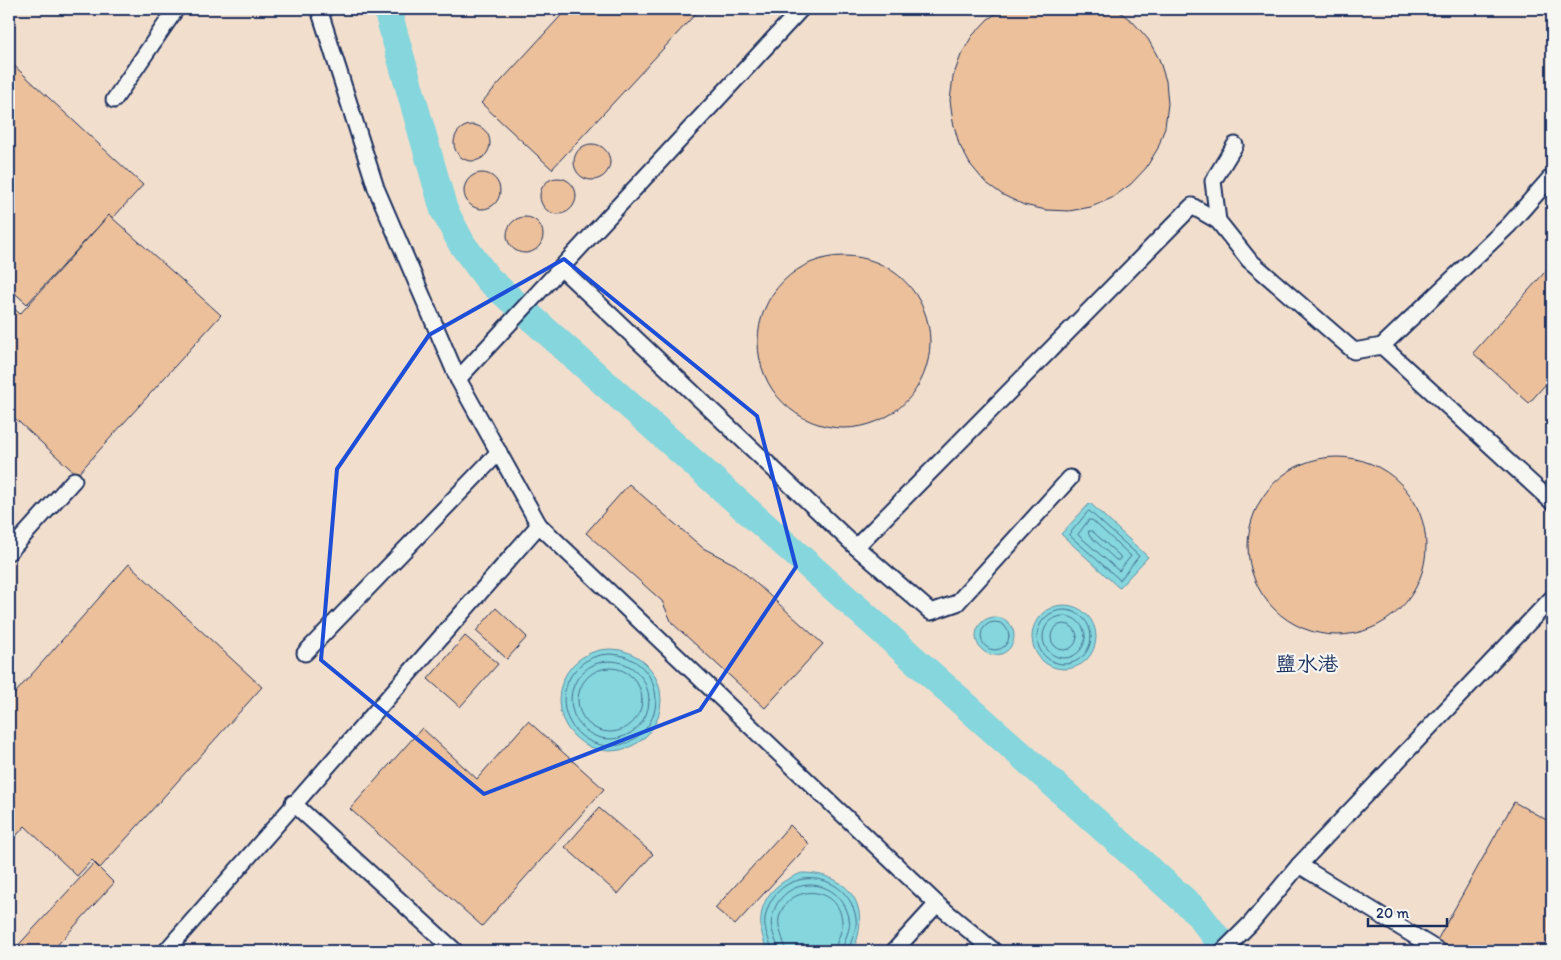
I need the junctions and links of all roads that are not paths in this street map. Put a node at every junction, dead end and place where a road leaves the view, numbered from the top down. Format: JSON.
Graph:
{"nodes":[{"id":1,"x":176,"y":9,"type":"edge"},
{"id":2,"x":319,"y":9,"type":"edge"},
{"id":3,"x":801,"y":9,"type":"edge"},
{"id":4,"x":114,"y":100,"type":"dead end"},
{"id":5,"x":1235,"y":146,"type":"dead end"},
{"id":6,"x":1552,"y":176,"type":"edge"},
{"id":7,"x":1218,"y":221,"type":"junction"},
{"id":8,"x":561,"y":268,"type":"junction"},
{"id":9,"x":1382,"y":346,"type":"junction"},
{"id":10,"x":458,"y":379,"type":"junction"},
{"id":11,"x":499,"y":452,"type":"junction"},
{"id":12,"x":1070,"y":478,"type":"dead end"},
{"id":13,"x":74,"y":480,"type":"dead end"},
{"id":14,"x":1552,"y":502,"type":"edge"},
{"id":15,"x":539,"y":524,"type":"junction"},
{"id":16,"x":856,"y":547,"type":"junction"},
{"id":17,"x":9,"y":552,"type":"edge"},
{"id":18,"x":1552,"y":598,"type":"edge"},
{"id":19,"x":305,"y":653,"type":"dead end"},
{"id":20,"x":294,"y":803,"type":"junction"},
{"id":21,"x":1299,"y":865,"type":"junction"},
{"id":22,"x":937,"y":904,"type":"junction"},
{"id":23,"x":166,"y":951,"type":"edge"},
{"id":24,"x":455,"y":951,"type":"edge"},
{"id":25,"x":894,"y":951,"type":"edge"},
{"id":26,"x":994,"y":951,"type":"edge"},
{"id":27,"x":1223,"y":951,"type":"edge"},
{"id":28,"x":1439,"y":951,"type":"edge"}],
"edges":[{"from":1,"to":4,"type":"lane"},
{"from":2,"to":10,"type":"lane"},
{"from":3,"to":8,"type":"lane"},
{"from":5,"to":7,"type":"lane"},
{"from":6,"to":9,"type":"lane"},
{"from":7,"to":9,"type":"lane"},
{"from":7,"to":16,"type":"lane"},
{"from":8,"to":10,"type":"lane"},
{"from":8,"to":16,"type":"lane"},
{"from":9,"to":14,"type":"lane"},
{"from":10,"to":11,"type":"lane"},
{"from":11,"to":15,"type":"lane"},
{"from":11,"to":19,"type":"lane"},
{"from":12,"to":16,"type":"lane"},
{"from":13,"to":17,"type":"lane"},
{"from":15,"to":20,"type":"lane"},
{"from":15,"to":22,"type":"lane"},
{"from":18,"to":21,"type":"lane"},
{"from":20,"to":23,"type":"lane"},
{"from":20,"to":24,"type":"lane"},
{"from":21,"to":27,"type":"lane"},
{"from":21,"to":28,"type":"lane"},
{"from":22,"to":25,"type":"lane"},
{"from":22,"to":26,"type":"lane"}]}
